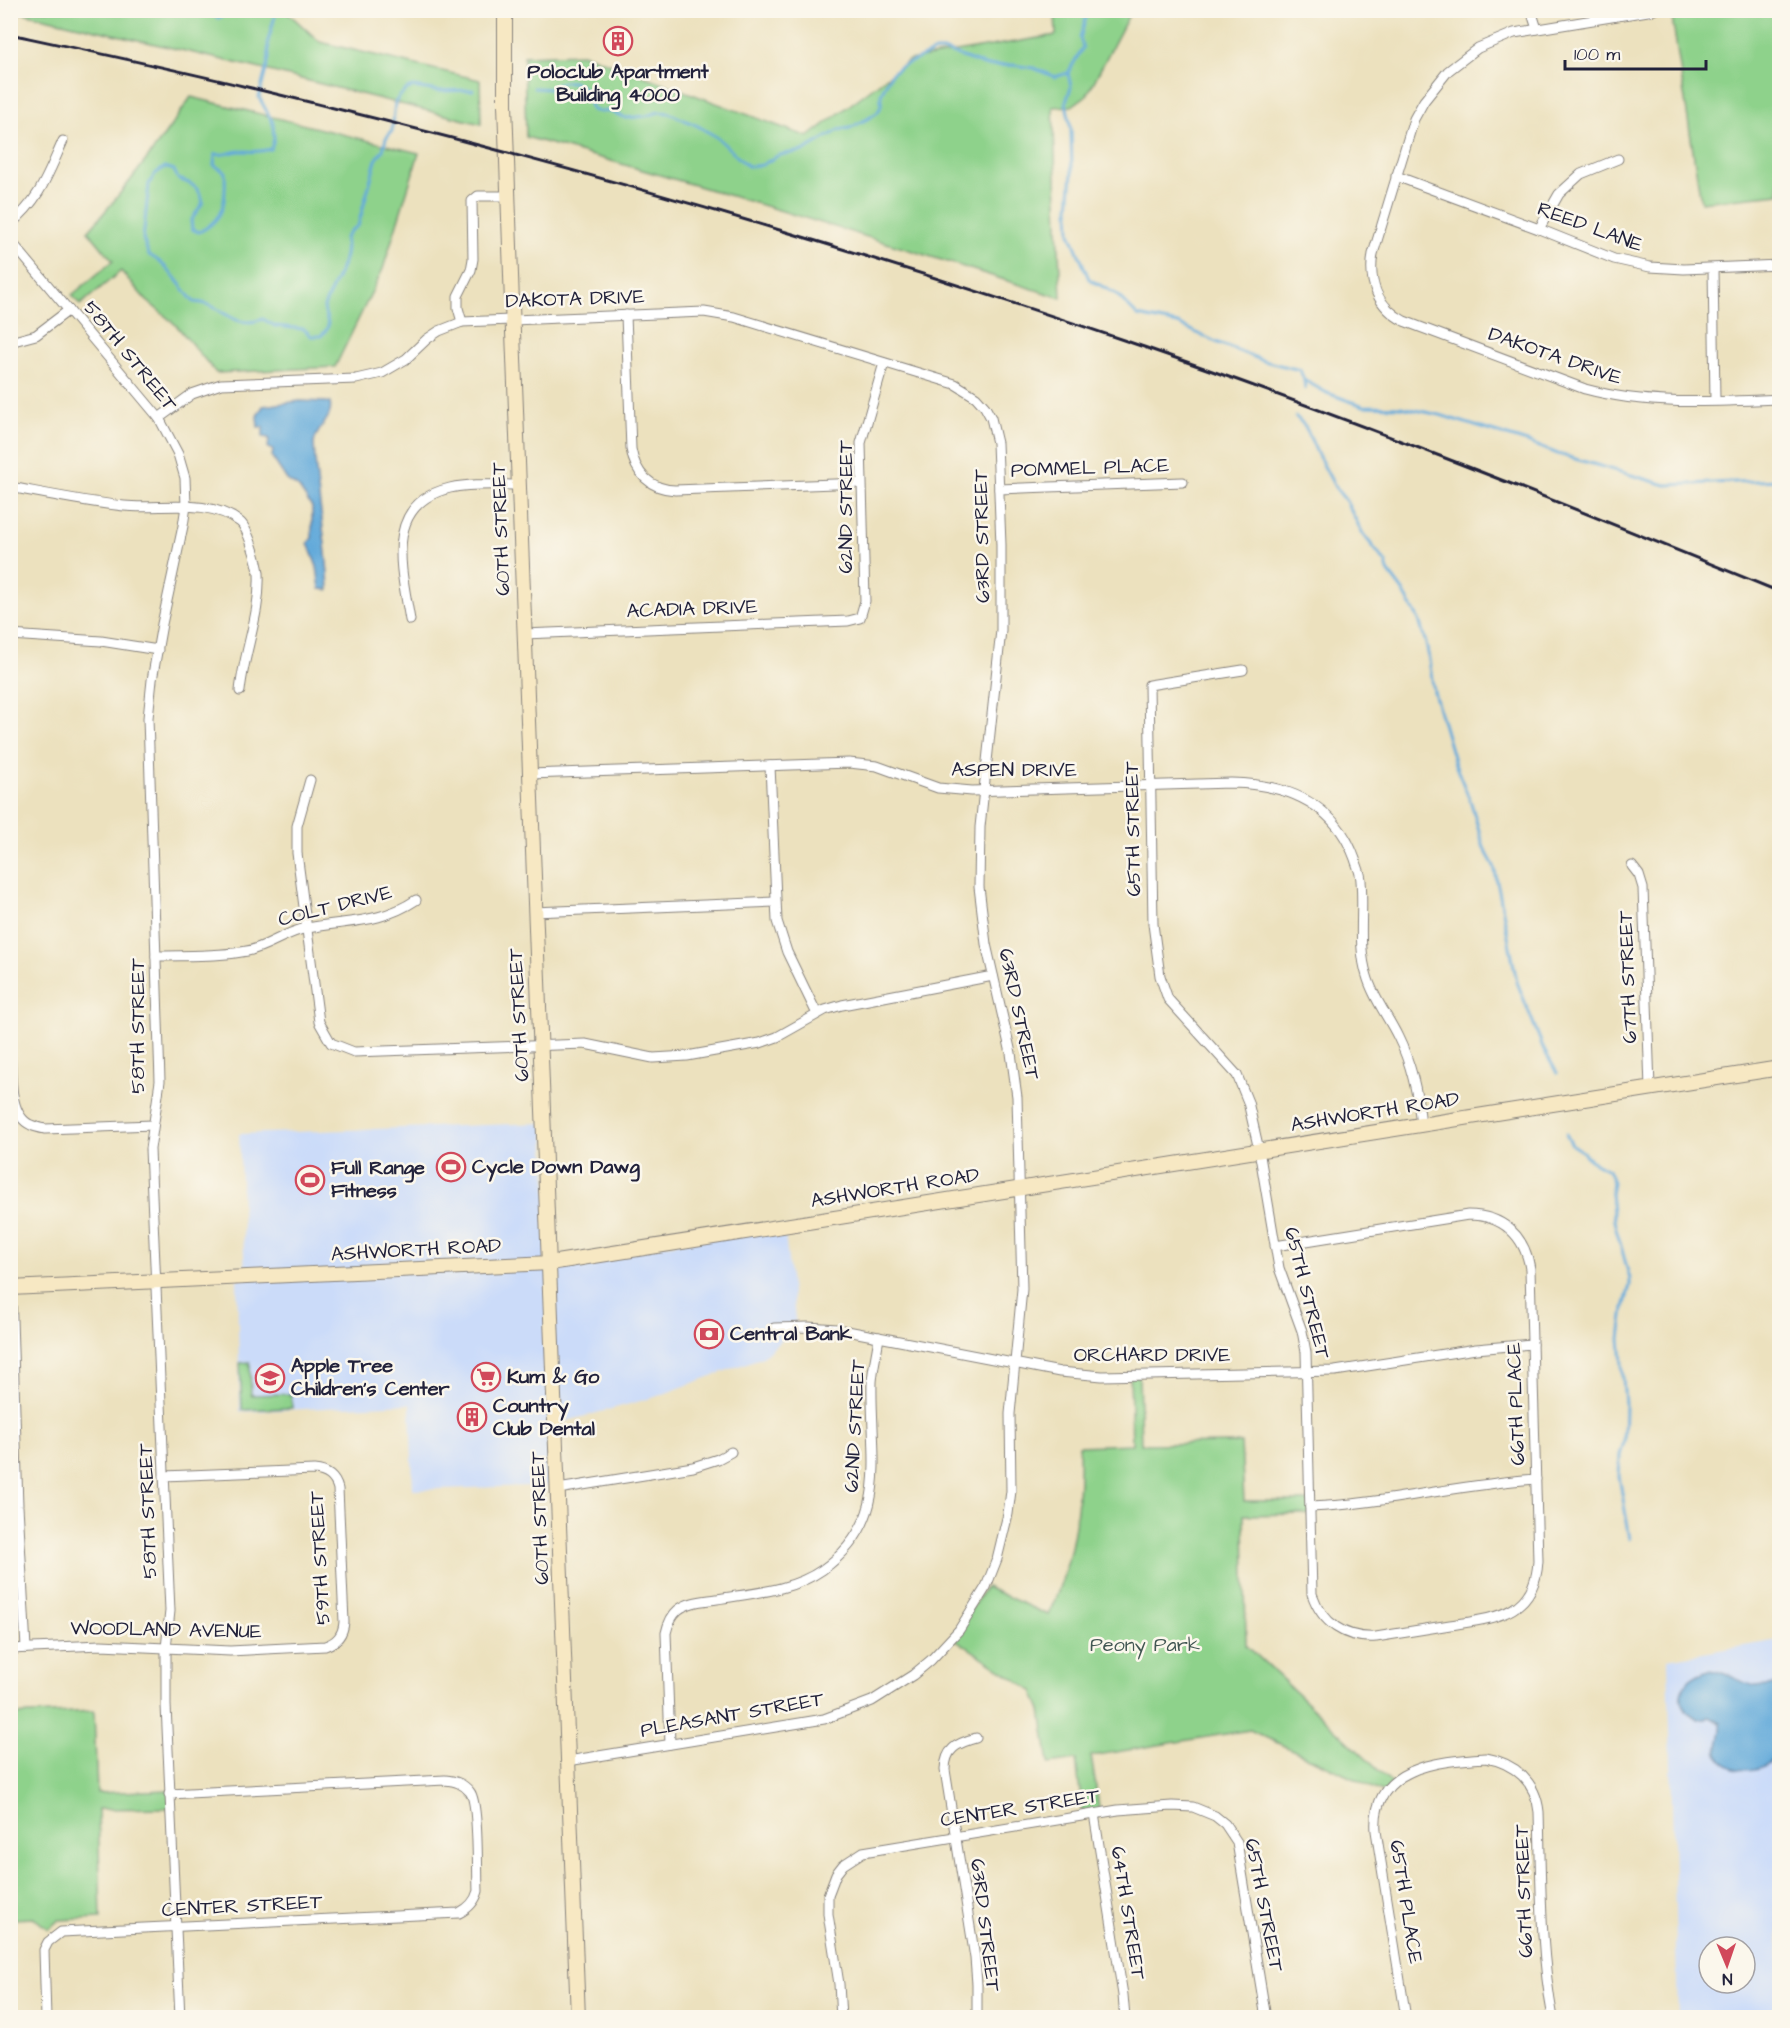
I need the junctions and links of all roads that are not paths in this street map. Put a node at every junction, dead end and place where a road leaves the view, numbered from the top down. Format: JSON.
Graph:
{"nodes":[{"id":1,"x":505,"y":10,"type":"edge"},
{"id":2,"x":1531,"y":10,"type":"edge"},
{"id":3,"x":1654,"y":10,"type":"edge"},
{"id":4,"x":1537,"y":29,"type":"junction"},
{"id":5,"x":63,"y":141,"type":"dead end"},
{"id":6,"x":1618,"y":159,"type":"dead end"},
{"id":7,"x":1396,"y":176,"type":"junction"},
{"id":8,"x":508,"y":196,"type":"junction"},
{"id":9,"x":10,"y":225,"type":"edge"},
{"id":10,"x":1539,"y":229,"type":"junction"},
{"id":11,"x":10,"y":240,"type":"edge"},
{"id":12,"x":1779,"y":265,"type":"edge"},
{"id":13,"x":1713,"y":269,"type":"junction"},
{"id":14,"x":69,"y":310,"type":"junction"},
{"id":15,"x":626,"y":315,"type":"junction"},
{"id":16,"x":512,"y":320,"type":"junction"},
{"id":17,"x":462,"y":322,"type":"junction"},
{"id":18,"x":10,"y":342,"type":"edge"},
{"id":19,"x":884,"y":363,"type":"junction"},
{"id":20,"x":1779,"y":399,"type":"edge"},
{"id":21,"x":1715,"y":400,"type":"junction"},
{"id":22,"x":159,"y":418,"type":"junction"},
{"id":23,"x":992,"y":421,"type":"joint"},
{"id":24,"x":1183,"y":482,"type":"dead end"},
{"id":25,"x":861,"y":483,"type":"junction"},
{"id":26,"x":519,"y":485,"type":"junction"},
{"id":27,"x":10,"y":487,"type":"edge"},
{"id":28,"x":999,"y":489,"type":"junction"},
{"id":29,"x":186,"y":506,"type":"junction"},
{"id":30,"x":860,"y":618,"type":"joint"},
{"id":31,"x":410,"y":620,"type":"dead end"},
{"id":32,"x":524,"y":634,"type":"junction"},
{"id":33,"x":10,"y":636,"type":"edge"},
{"id":34,"x":158,"y":650,"type":"junction"},
{"id":35,"x":1243,"y":670,"type":"dead end"},
{"id":36,"x":240,"y":691,"type":"dead end"},
{"id":37,"x":770,"y":766,"type":"junction"},
{"id":38,"x":529,"y":774,"type":"junction"},
{"id":39,"x":310,"y":780,"type":"dead end"},
{"id":40,"x":1151,"y":786,"type":"junction"},
{"id":41,"x":984,"y":790,"type":"junction"},
{"id":42,"x":1632,"y":866,"type":"dead end"},
{"id":43,"x":416,"y":900,"type":"dead end"},
{"id":44,"x":775,"y":903,"type":"junction"},
{"id":45,"x":534,"y":912,"type":"junction"},
{"id":46,"x":306,"y":928,"type":"junction"},
{"id":47,"x":156,"y":956,"type":"junction"},
{"id":48,"x":993,"y":976,"type":"junction"},
{"id":49,"x":817,"y":1014,"type":"junction"},
{"id":50,"x":539,"y":1045,"type":"junction"},
{"id":51,"x":10,"y":1047,"type":"edge"},
{"id":52,"x":1779,"y":1068,"type":"edge"},
{"id":53,"x":1650,"y":1089,"type":"junction"},
{"id":54,"x":153,"y":1125,"type":"junction"},
{"id":55,"x":1421,"y":1125,"type":"junction"},
{"id":56,"x":1259,"y":1150,"type":"junction"},
{"id":57,"x":1020,"y":1188,"type":"junction"},
{"id":58,"x":1275,"y":1246,"type":"junction"},
{"id":59,"x":550,"y":1263,"type":"junction"},
{"id":60,"x":157,"y":1282,"type":"junction"},
{"id":61,"x":11,"y":1288,"type":"edge"},
{"id":62,"x":774,"y":1328,"type":"dead end"},
{"id":63,"x":879,"y":1337,"type":"junction"},
{"id":64,"x":1532,"y":1344,"type":"junction"},
{"id":65,"x":1015,"y":1364,"type":"junction"},
{"id":66,"x":1308,"y":1373,"type":"junction"},
{"id":67,"x":731,"y":1452,"type":"dead end"},
{"id":68,"x":164,"y":1476,"type":"junction"},
{"id":69,"x":1536,"y":1479,"type":"junction"},
{"id":70,"x":558,"y":1489,"type":"junction"},
{"id":71,"x":14,"y":1507,"type":"edge"},
{"id":72,"x":1310,"y":1507,"type":"junction"},
{"id":73,"x":1523,"y":1601,"type":"joint"},
{"id":74,"x":322,"y":1647,"type":"joint"},
{"id":75,"x":26,"y":1648,"type":"junction"},
{"id":76,"x":166,"y":1648,"type":"junction"},
{"id":77,"x":10,"y":1649,"type":"edge"},
{"id":78,"x":926,"y":1664,"type":"joint"},
{"id":79,"x":976,"y":1738,"type":"dead end"},
{"id":80,"x":670,"y":1744,"type":"junction"},
{"id":81,"x":568,"y":1761,"type":"junction"},
{"id":82,"x":1384,"y":1793,"type":"joint"},
{"id":83,"x":169,"y":1794,"type":"junction"},
{"id":84,"x":1172,"y":1806,"type":"joint"},
{"id":85,"x":1094,"y":1814,"type":"junction"},
{"id":86,"x":955,"y":1836,"type":"junction"},
{"id":87,"x":176,"y":1927,"type":"junction"},
{"id":88,"x":46,"y":2018,"type":"edge"},
{"id":89,"x":180,"y":2018,"type":"edge"},
{"id":90,"x":578,"y":2018,"type":"edge"},
{"id":91,"x":841,"y":2018,"type":"edge"},
{"id":92,"x":977,"y":2018,"type":"edge"},
{"id":93,"x":1125,"y":2018,"type":"edge"},
{"id":94,"x":1266,"y":2018,"type":"edge"},
{"id":95,"x":1406,"y":2018,"type":"edge"},
{"id":96,"x":1553,"y":2018,"type":"edge"}],
"edges":[{"from":1,"to":8,"type":"main road","name":"60TH STREET"},
{"from":2,"to":4,"type":"street"},
{"from":3,"to":4,"type":"street"},
{"from":4,"to":7,"type":"street"},
{"from":5,"to":9,"type":"street"},
{"from":6,"to":10,"type":"street"},
{"from":7,"to":10,"type":"street","name":"REED LANE"},
{"from":7,"to":21,"type":"street","name":"DAKOTA DRIVE"},
{"from":8,"to":16,"type":"main road","name":"60TH STREET"},
{"from":8,"to":17,"type":"street"},
{"from":10,"to":13,"type":"street","name":"REED LANE"},
{"from":11,"to":14,"type":"street","name":"58TH STREET"},
{"from":12,"to":13,"type":"street","name":"REED LANE"},
{"from":13,"to":21,"type":"street"},
{"from":14,"to":18,"type":"street"},
{"from":14,"to":22,"type":"street","name":"58TH STREET"},
{"from":15,"to":16,"type":"street","name":"DAKOTA DRIVE"},
{"from":15,"to":19,"type":"street","name":"DAKOTA DRIVE"},
{"from":15,"to":25,"type":"street"},
{"from":16,"to":17,"type":"street","name":"DAKOTA DRIVE"},
{"from":16,"to":26,"type":"main road","name":"60TH STREET"},
{"from":17,"to":22,"type":"street","name":"DAKOTA DRIVE"},
{"from":19,"to":23,"type":"street","name":"DAKOTA DRIVE"},
{"from":19,"to":25,"type":"street","name":"62ND STREET"},
{"from":20,"to":21,"type":"street","name":"DAKOTA DRIVE"},
{"from":22,"to":29,"type":"street","name":"58TH STREET"},
{"from":23,"to":28,"type":"street","name":"63RD STREET"},
{"from":24,"to":28,"type":"street","name":"POMMEL PLACE"},
{"from":25,"to":30,"type":"street","name":"62ND STREET"},
{"from":26,"to":31,"type":"street"},
{"from":26,"to":32,"type":"main road","name":"60TH STREET"},
{"from":27,"to":29,"type":"street"},
{"from":28,"to":41,"type":"street","name":"63RD STREET"},
{"from":29,"to":34,"type":"street","name":"58TH STREET"},
{"from":29,"to":36,"type":"street"},
{"from":30,"to":32,"type":"street","name":"ACADIA DRIVE"},
{"from":32,"to":38,"type":"main road","name":"60TH STREET"},
{"from":33,"to":34,"type":"street"},
{"from":34,"to":47,"type":"street","name":"58TH STREET"},
{"from":35,"to":40,"type":"street","name":"65TH STREET"},
{"from":37,"to":38,"type":"street","name":"ASPEN DRIVE"},
{"from":37,"to":41,"type":"street","name":"ASPEN DRIVE"},
{"from":37,"to":44,"type":"street"},
{"from":38,"to":45,"type":"main road","name":"60TH STREET"},
{"from":39,"to":46,"type":"street"},
{"from":40,"to":41,"type":"street","name":"ASPEN DRIVE"},
{"from":40,"to":55,"type":"street","name":"ASPEN DRIVE"},
{"from":40,"to":56,"type":"street","name":"65TH STREET"},
{"from":41,"to":48,"type":"street","name":"63RD STREET"},
{"from":42,"to":53,"type":"street","name":"67TH STREET"},
{"from":43,"to":46,"type":"street","name":"COLT DRIVE"},
{"from":44,"to":45,"type":"street"},
{"from":44,"to":49,"type":"street"},
{"from":45,"to":50,"type":"main road","name":"60TH STREET"},
{"from":46,"to":47,"type":"street","name":"COLT DRIVE"},
{"from":46,"to":50,"type":"street"},
{"from":47,"to":54,"type":"street","name":"58TH STREET"},
{"from":48,"to":49,"type":"street"},
{"from":48,"to":57,"type":"street","name":"63RD STREET"},
{"from":49,"to":50,"type":"street"},
{"from":50,"to":59,"type":"main road","name":"60TH STREET"},
{"from":51,"to":54,"type":"street"},
{"from":52,"to":53,"type":"main road","name":"ASHWORTH ROAD"},
{"from":53,"to":55,"type":"main road","name":"ASHWORTH ROAD"},
{"from":54,"to":60,"type":"street","name":"58TH STREET"},
{"from":55,"to":56,"type":"main road","name":"ASHWORTH ROAD"},
{"from":56,"to":57,"type":"main road","name":"ASHWORTH ROAD"},
{"from":56,"to":58,"type":"street","name":"65TH STREET"},
{"from":57,"to":59,"type":"main road","name":"ASHWORTH ROAD"},
{"from":57,"to":65,"type":"street","name":"63RD STREET"},
{"from":58,"to":64,"type":"street","name":"66TH PLACE"},
{"from":58,"to":66,"type":"street","name":"65TH STREET"},
{"from":59,"to":60,"type":"main road","name":"ASHWORTH ROAD"},
{"from":59,"to":70,"type":"main road","name":"60TH STREET"},
{"from":60,"to":61,"type":"main road","name":"ASHWORTH ROAD"},
{"from":60,"to":68,"type":"street","name":"58TH STREET"},
{"from":61,"to":71,"type":"street"},
{"from":62,"to":63,"type":"street","name":"ORCHARD DRIVE"},
{"from":63,"to":65,"type":"street","name":"ORCHARD DRIVE"},
{"from":63,"to":80,"type":"street","name":"62ND STREET"},
{"from":64,"to":66,"type":"street","name":"ORCHARD DRIVE"},
{"from":64,"to":69,"type":"street","name":"66TH PLACE"},
{"from":65,"to":66,"type":"street","name":"ORCHARD DRIVE"},
{"from":65,"to":78,"type":"street","name":"63RD STREET"},
{"from":66,"to":72,"type":"street","name":"65TH STREET"},
{"from":67,"to":70,"type":"street"},
{"from":68,"to":74,"type":"street","name":"59TH STREET"},
{"from":68,"to":76,"type":"street","name":"58TH STREET"},
{"from":69,"to":72,"type":"street"},
{"from":69,"to":73,"type":"street","name":"66TH PLACE"},
{"from":70,"to":81,"type":"main road","name":"60TH STREET"},
{"from":71,"to":75,"type":"street"},
{"from":72,"to":73,"type":"street","name":"65TH STREET"},
{"from":74,"to":76,"type":"street","name":"WOODLAND AVENUE"},
{"from":75,"to":76,"type":"street","name":"WOODLAND AVENUE"},
{"from":75,"to":77,"type":"street","name":"WOODLAND AVENUE"},
{"from":76,"to":83,"type":"street","name":"58TH STREET"},
{"from":78,"to":80,"type":"street","name":"PLEASANT STREET"},
{"from":79,"to":86,"type":"street","name":"63RD STREET"},
{"from":80,"to":81,"type":"street","name":"PLEASANT STREET"},
{"from":81,"to":90,"type":"main road","name":"60TH STREET"},
{"from":82,"to":95,"type":"street","name":"65TH PLACE"},
{"from":82,"to":96,"type":"street","name":"66TH STREET"},
{"from":83,"to":87,"type":"street","name":"58TH STREET"},
{"from":83,"to":87,"type":"street","name":"CENTER STREET"},
{"from":84,"to":85,"type":"street","name":"CENTER STREET"},
{"from":84,"to":94,"type":"street","name":"65TH STREET"},
{"from":85,"to":86,"type":"street","name":"CENTER STREET"},
{"from":85,"to":93,"type":"street","name":"64TH STREET"},
{"from":86,"to":91,"type":"street","name":"CENTER STREET"},
{"from":86,"to":92,"type":"street","name":"63RD STREET"},
{"from":87,"to":88,"type":"street","name":"CENTER STREET"},
{"from":87,"to":89,"type":"street","name":"58TH STREET"}]}
